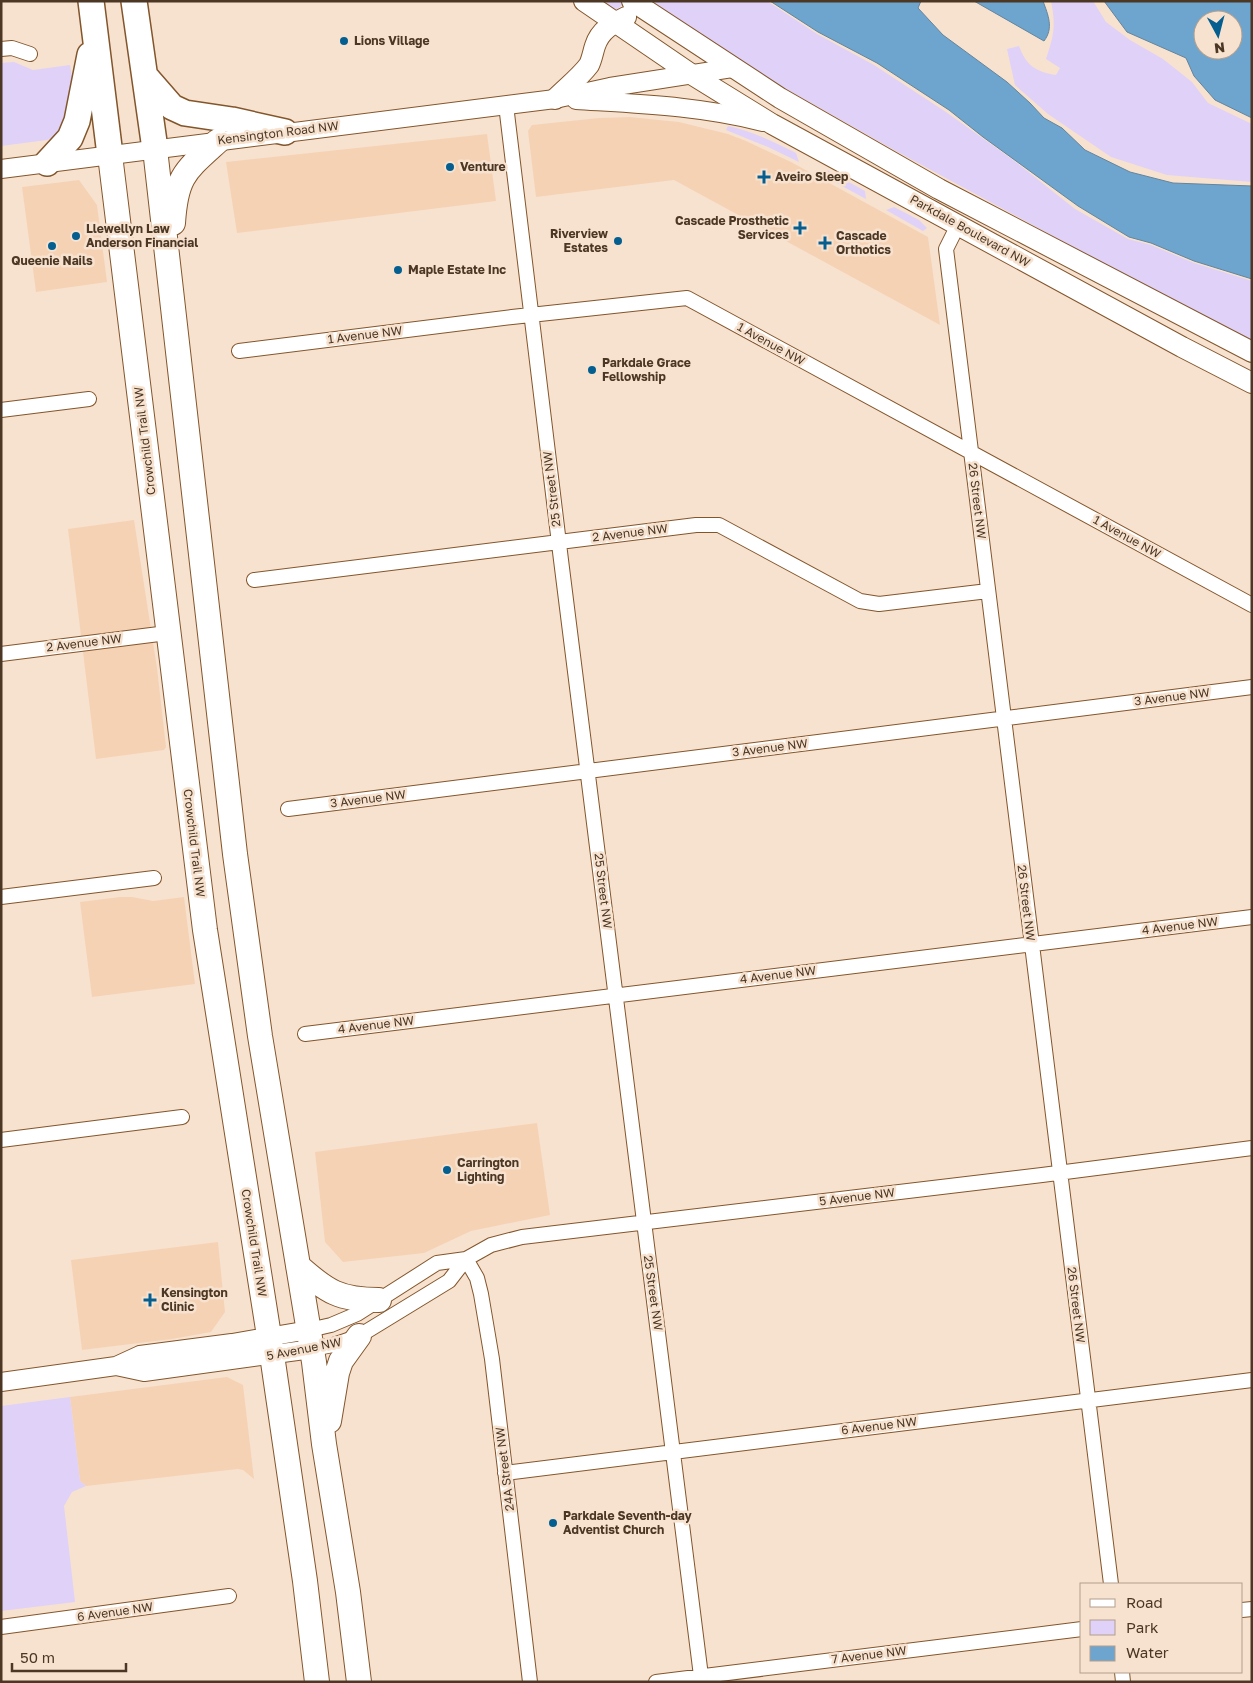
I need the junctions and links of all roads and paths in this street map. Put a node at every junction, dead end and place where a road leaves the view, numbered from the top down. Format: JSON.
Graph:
{"nodes":[{"id":1,"x":91,"y":1,"type":"edge"},
{"id":2,"x":134,"y":1,"type":"edge"},
{"id":3,"x":582,"y":1,"type":"edge"},
{"id":4,"x":632,"y":1,"type":"edge"},
{"id":5,"x":655,"y":17,"type":"junction"},
{"id":6,"x":614,"y":22,"type":"junction"},
{"id":7,"x":94,"y":36,"type":"junction"},
{"id":8,"x":596,"y":44,"type":"junction"},
{"id":9,"x":1,"y":49,"type":"edge"},
{"id":10,"x":30,"y":54,"type":"dead end"},
{"id":11,"x":732,"y":68,"type":"junction"},
{"id":12,"x":691,"y":74,"type":"junction"},
{"id":13,"x":145,"y":76,"type":"junction"},
{"id":14,"x":555,"y":99,"type":"junction"},
{"id":15,"x":506,"y":105,"type":"junction"},
{"id":16,"x":772,"y":124,"type":"junction"},
{"id":17,"x":285,"y":132,"type":"junction"},
{"id":18,"x":218,"y":141,"type":"junction"},
{"id":19,"x":155,"y":149,"type":"junction"},
{"id":20,"x":110,"y":155,"type":"junction"},
{"id":21,"x":48,"y":163,"type":"junction"},
{"id":22,"x":1,"y":169,"type":"edge"},
{"id":23,"x":958,"y":225,"type":"junction"},
{"id":24,"x":170,"y":289,"type":"junction"},
{"id":25,"x":531,"y":315,"type":"junction"},
{"id":26,"x":239,"y":351,"type":"dead end"},
{"id":27,"x":1252,"y":352,"type":"edge"},
{"id":28,"x":1252,"y":383,"type":"edge"},
{"id":29,"x":89,"y":399,"type":"dead end"},
{"id":30,"x":1,"y":410,"type":"edge"},
{"id":31,"x":971,"y":452,"type":"junction"},
{"id":32,"x":559,"y":542,"type":"junction"},
{"id":33,"x":254,"y":580,"type":"dead end"},
{"id":34,"x":988,"y":591,"type":"junction"},
{"id":35,"x":1252,"y":606,"type":"edge"},
{"id":36,"x":167,"y":633,"type":"junction"},
{"id":37,"x":1,"y":654,"type":"edge"},
{"id":38,"x":1252,"y":687,"type":"edge"},
{"id":39,"x":1004,"y":719,"type":"junction"},
{"id":40,"x":588,"y":771,"type":"junction"},
{"id":41,"x":288,"y":810,"type":"dead end"},
{"id":42,"x":154,"y":878,"type":"dead end"},
{"id":43,"x":1,"y":897,"type":"edge"},
{"id":44,"x":1252,"y":917,"type":"edge"},
{"id":45,"x":1031,"y":944,"type":"junction"},
{"id":46,"x":616,"y":995,"type":"junction"},
{"id":47,"x":305,"y":1034,"type":"dead end"},
{"id":48,"x":182,"y":1117,"type":"dead end"},
{"id":49,"x":1,"y":1140,"type":"edge"},
{"id":50,"x":1252,"y":1148,"type":"edge"},
{"id":51,"x":1060,"y":1172,"type":"junction"},
{"id":52,"x":644,"y":1222,"type":"junction"},
{"id":53,"x":466,"y":1259,"type":"junction"},
{"id":54,"x":298,"y":1266,"type":"junction"},
{"id":55,"x":379,"y":1300,"type":"junction"},
{"id":56,"x":359,"y":1336,"type":"junction"},
{"id":57,"x":310,"y":1340,"type":"junction"},
{"id":58,"x":271,"y":1346,"type":"junction"},
{"id":59,"x":1252,"y":1380,"type":"edge"},
{"id":60,"x":1,"y":1382,"type":"edge"},
{"id":61,"x":1088,"y":1400,"type":"junction"},
{"id":62,"x":324,"y":1444,"type":"junction"},
{"id":63,"x":672,"y":1452,"type":"junction"},
{"id":64,"x":506,"y":1473,"type":"junction"},
{"id":65,"x":1110,"y":1583,"type":"edge"},
{"id":66,"x":229,"y":1596,"type":"dead end"},
{"id":67,"x":1,"y":1627,"type":"edge"},
{"id":68,"x":1080,"y":1630,"type":"edge"},
{"id":69,"x":701,"y":1676,"type":"junction"},
{"id":70,"x":317,"y":1682,"type":"edge"},
{"id":71,"x":359,"y":1682,"type":"edge"},
{"id":72,"x":530,"y":1682,"type":"edge"},
{"id":73,"x":656,"y":1682,"type":"edge"}],
"edges":[{"from":1,"to":7,"type":"highway","name":"Crowchild Trail NW"},
{"from":2,"to":13,"type":"highway"},
{"from":3,"to":6,"type":"main road","name":"Parkdale Boulevard NW"},
{"from":3,"to":8,"type":"main road"},
{"from":4,"to":5,"type":"main road","name":"Parkdale Boulevard NW"},
{"from":5,"to":6,"type":"main road"},
{"from":5,"to":11,"type":"main road","name":"Parkdale Boulevard NW"},
{"from":6,"to":8,"type":"main road"},
{"from":6,"to":12,"type":"main road","name":"Parkdale Boulevard NW"},
{"from":7,"to":20,"type":"highway","name":"Crowchild Trail NW"},
{"from":7,"to":21,"type":"highway"},
{"from":8,"to":14,"type":"main road"},
{"from":9,"to":10,"type":"street"},
{"from":11,"to":12,"type":"street","name":"Kensington Road NW"},
{"from":11,"to":27,"type":"main road","name":"Parkdale Boulevard NW"},
{"from":12,"to":14,"type":"street","name":"Kensington Road NW"},
{"from":12,"to":16,"type":"main road","name":"Parkdale Boulevard NW"},
{"from":13,"to":17,"type":"highway"},
{"from":13,"to":19,"type":"highway"},
{"from":14,"to":15,"type":"street","name":"Kensington Road NW"},
{"from":14,"to":16,"type":"street","name":"Kensington Road NW"},
{"from":15,"to":17,"type":"street","name":"Kensington Road NW"},
{"from":15,"to":25,"type":"street","name":"25 Street NW"},
{"from":16,"to":23,"type":"main road","name":"Parkdale Boulevard NW"},
{"from":17,"to":18,"type":"street","name":"Kensington Road NW"},
{"from":18,"to":19,"type":"street","name":"Kensington Road NW"},
{"from":18,"to":24,"type":"highway"},
{"from":19,"to":20,"type":"street","name":"Kensington Road NW"},
{"from":19,"to":24,"type":"highway"},
{"from":20,"to":21,"type":"street","name":"Kensington Road NW"},
{"from":20,"to":36,"type":"highway","name":"Crowchild Trail NW"},
{"from":21,"to":22,"type":"street","name":"Kensington Road NW"},
{"from":23,"to":28,"type":"main road","name":"Parkdale Boulevard NW"},
{"from":23,"to":31,"type":"street","name":"26 Street NW"},
{"from":24,"to":54,"type":"highway"},
{"from":25,"to":26,"type":"street","name":"1 Avenue NW"},
{"from":25,"to":31,"type":"street","name":"1 Avenue NW"},
{"from":25,"to":32,"type":"street","name":"25 Street NW"},
{"from":29,"to":30,"type":"street"},
{"from":31,"to":34,"type":"street","name":"26 Street NW"},
{"from":31,"to":35,"type":"street","name":"1 Avenue NW"},
{"from":32,"to":33,"type":"street","name":"2 Avenue NW"},
{"from":32,"to":34,"type":"street","name":"2 Avenue NW"},
{"from":32,"to":40,"type":"street","name":"25 Street NW"},
{"from":34,"to":39,"type":"street","name":"26 Street NW"},
{"from":36,"to":37,"type":"street","name":"2 Avenue NW"},
{"from":36,"to":58,"type":"highway","name":"Crowchild Trail NW"},
{"from":38,"to":39,"type":"street","name":"3 Avenue NW"},
{"from":39,"to":40,"type":"street","name":"3 Avenue NW"},
{"from":39,"to":45,"type":"street","name":"26 Street NW"},
{"from":40,"to":41,"type":"street","name":"3 Avenue NW"},
{"from":40,"to":46,"type":"street","name":"25 Street NW"},
{"from":42,"to":43,"type":"street"},
{"from":44,"to":45,"type":"street","name":"4 Avenue NW"},
{"from":45,"to":46,"type":"street","name":"4 Avenue NW"},
{"from":45,"to":51,"type":"street","name":"26 Street NW"},
{"from":46,"to":47,"type":"street","name":"4 Avenue NW"},
{"from":46,"to":52,"type":"street","name":"25 Street NW"},
{"from":48,"to":49,"type":"street"},
{"from":50,"to":51,"type":"street","name":"5 Avenue NW"},
{"from":51,"to":52,"type":"street","name":"5 Avenue NW"},
{"from":51,"to":61,"type":"street","name":"26 Street NW"},
{"from":52,"to":53,"type":"street","name":"5 Avenue NW"},
{"from":52,"to":63,"type":"street","name":"25 Street NW"},
{"from":53,"to":55,"type":"street","name":"5 Avenue NW"},
{"from":53,"to":56,"type":"street","name":"5 Avenue NW"},
{"from":53,"to":64,"type":"street","name":"24A Street NW"},
{"from":54,"to":55,"type":"highway"},
{"from":54,"to":57,"type":"highway"},
{"from":55,"to":57,"type":"street","name":"5 Avenue NW"},
{"from":56,"to":57,"type":"street","name":"5 Avenue NW"},
{"from":56,"to":62,"type":"highway"},
{"from":57,"to":58,"type":"street","name":"5 Avenue NW"},
{"from":57,"to":62,"type":"highway"},
{"from":58,"to":60,"type":"street","name":"5 Avenue NW"},
{"from":58,"to":70,"type":"highway","name":"Crowchild Trail NW"},
{"from":59,"to":61,"type":"street","name":"6 Avenue NW"},
{"from":61,"to":63,"type":"street","name":"6 Avenue NW"},
{"from":61,"to":65,"type":"street","name":"26 Street NW"},
{"from":62,"to":71,"type":"highway"},
{"from":63,"to":64,"type":"street","name":"6 Avenue NW"},
{"from":63,"to":69,"type":"street","name":"25 Street NW"},
{"from":64,"to":72,"type":"street","name":"24A Street NW"},
{"from":66,"to":67,"type":"street","name":"6 Avenue NW"},
{"from":68,"to":69,"type":"street","name":"7 Avenue NW"},
{"from":69,"to":73,"type":"street","name":"7 Avenue NW"}]}
